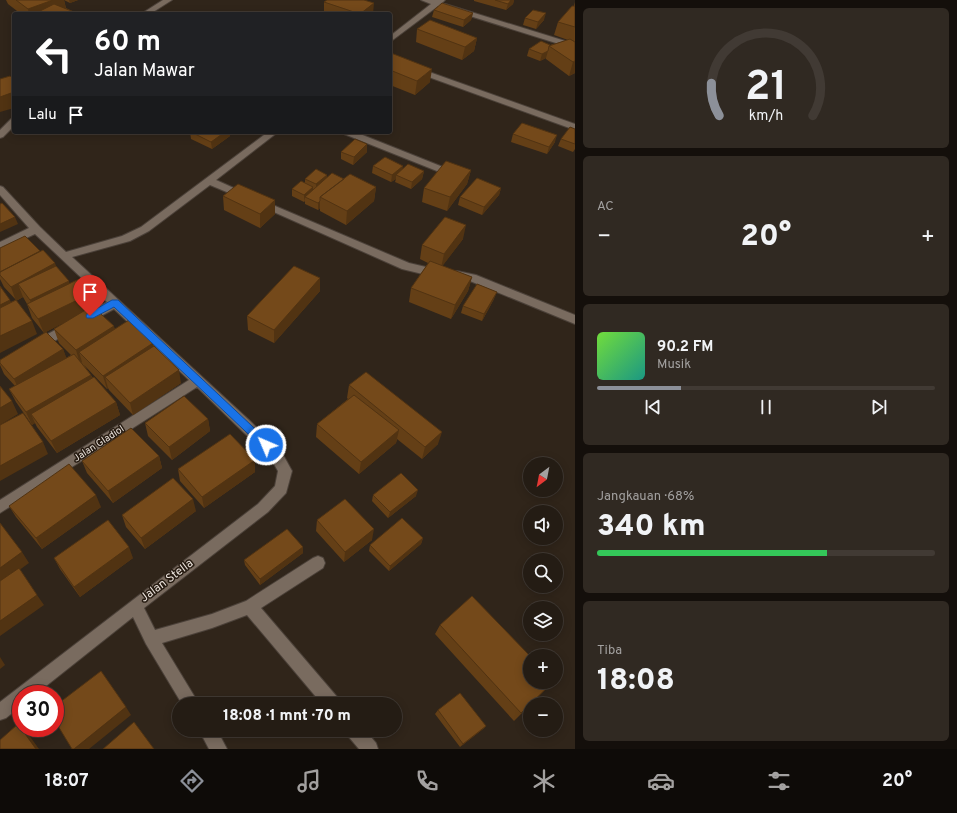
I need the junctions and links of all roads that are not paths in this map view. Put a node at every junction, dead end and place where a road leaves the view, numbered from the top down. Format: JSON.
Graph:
{"nodes":[{"id":1,"x":168,"y":0,"type":"edge"},
{"id":2,"x":425,"y":0,"type":"edge"},
{"id":3,"x":439,"y":2,"type":"edge"},
{"id":4,"x":147,"y":12,"type":"edge"},
{"id":5,"x":392,"y":38,"type":"edge"},
{"id":6,"x":575,"y":47,"type":"edge"},
{"id":7,"x":392,"y":61,"type":"edge"},
{"id":8,"x":12,"y":123,"type":"edge"},
{"id":9,"x":575,"y":127,"type":"edge"},
{"id":10,"x":271,"y":134,"type":"edge"},
{"id":11,"x":352,"y":134,"type":"edge"},
{"id":12,"x":0,"y":135,"type":"edge"},
{"id":13,"x":458,"y":176,"type":"edge"},
{"id":14,"x":209,"y":181,"type":"junction"},
{"id":15,"x":0,"y":189,"type":"edge"},
{"id":16,"x":36,"y":229,"type":"junction"},
{"id":17,"x":0,"y":246,"type":"edge"},
{"id":18,"x":64,"y":256,"type":"junction"},
{"id":19,"x":115,"y":303,"type":"junction"},
{"id":20,"x":575,"y":320,"type":"edge"},
{"id":21,"x":29,"y":349,"type":"edge"},
{"id":22,"x":198,"y":380,"type":"junction"},
{"id":23,"x":0,"y":507,"type":"edge"},
{"id":24,"x":318,"y":563,"type":"dead end"},
{"id":25,"x":134,"y":606,"type":"junction"},
{"id":26,"x":250,"y":607,"type":"junction"},
{"id":27,"x":151,"y":639,"type":"junction"},
{"id":28,"x":35,"y":685,"type":"edge"},
{"id":29,"x":187,"y":697,"type":"edge"},
{"id":30,"x":326,"y":697,"type":"edge"},
{"id":31,"x":12,"y":703,"type":"edge"},
{"id":32,"x":0,"y":712,"type":"edge"},
{"id":33,"x":211,"y":737,"type":"edge"},
{"id":34,"x":360,"y":737,"type":"edge"},
{"id":35,"x":219,"y":749,"type":"edge"},
{"id":36,"x":370,"y":749,"type":"edge"}],
"edges":[{"from":1,"to":4,"type":"street"},
{"from":2,"to":3,"type":"street"},
{"from":3,"to":5,"type":"street"},
{"from":3,"to":6,"type":"street"},
{"from":7,"to":9,"type":"street"},
{"from":8,"to":12,"type":"street"},
{"from":10,"to":14,"type":"street"},
{"from":11,"to":13,"type":"street"},
{"from":14,"to":18,"type":"street"},
{"from":14,"to":20,"type":"street"},
{"from":15,"to":16,"type":"street"},
{"from":16,"to":17,"type":"street"},
{"from":16,"to":18,"type":"street"},
{"from":18,"to":19,"type":"street"},
{"from":19,"to":21,"type":"street"},
{"from":19,"to":22,"type":"street"},
{"from":22,"to":23,"type":"street","name":"Jalan Gladiol"},
{"from":22,"to":25,"type":"street","name":"Jalan Stella"},
{"from":24,"to":26,"type":"street"},
{"from":25,"to":27,"type":"street"},
{"from":25,"to":28,"type":"street","name":"Jalan Stella"},
{"from":26,"to":27,"type":"street"},
{"from":26,"to":30,"type":"street"},
{"from":27,"to":29,"type":"street"},
{"from":31,"to":32,"type":"street","name":"Jalan Stella"},
{"from":33,"to":35,"type":"street"},
{"from":34,"to":36,"type":"street"}]}
